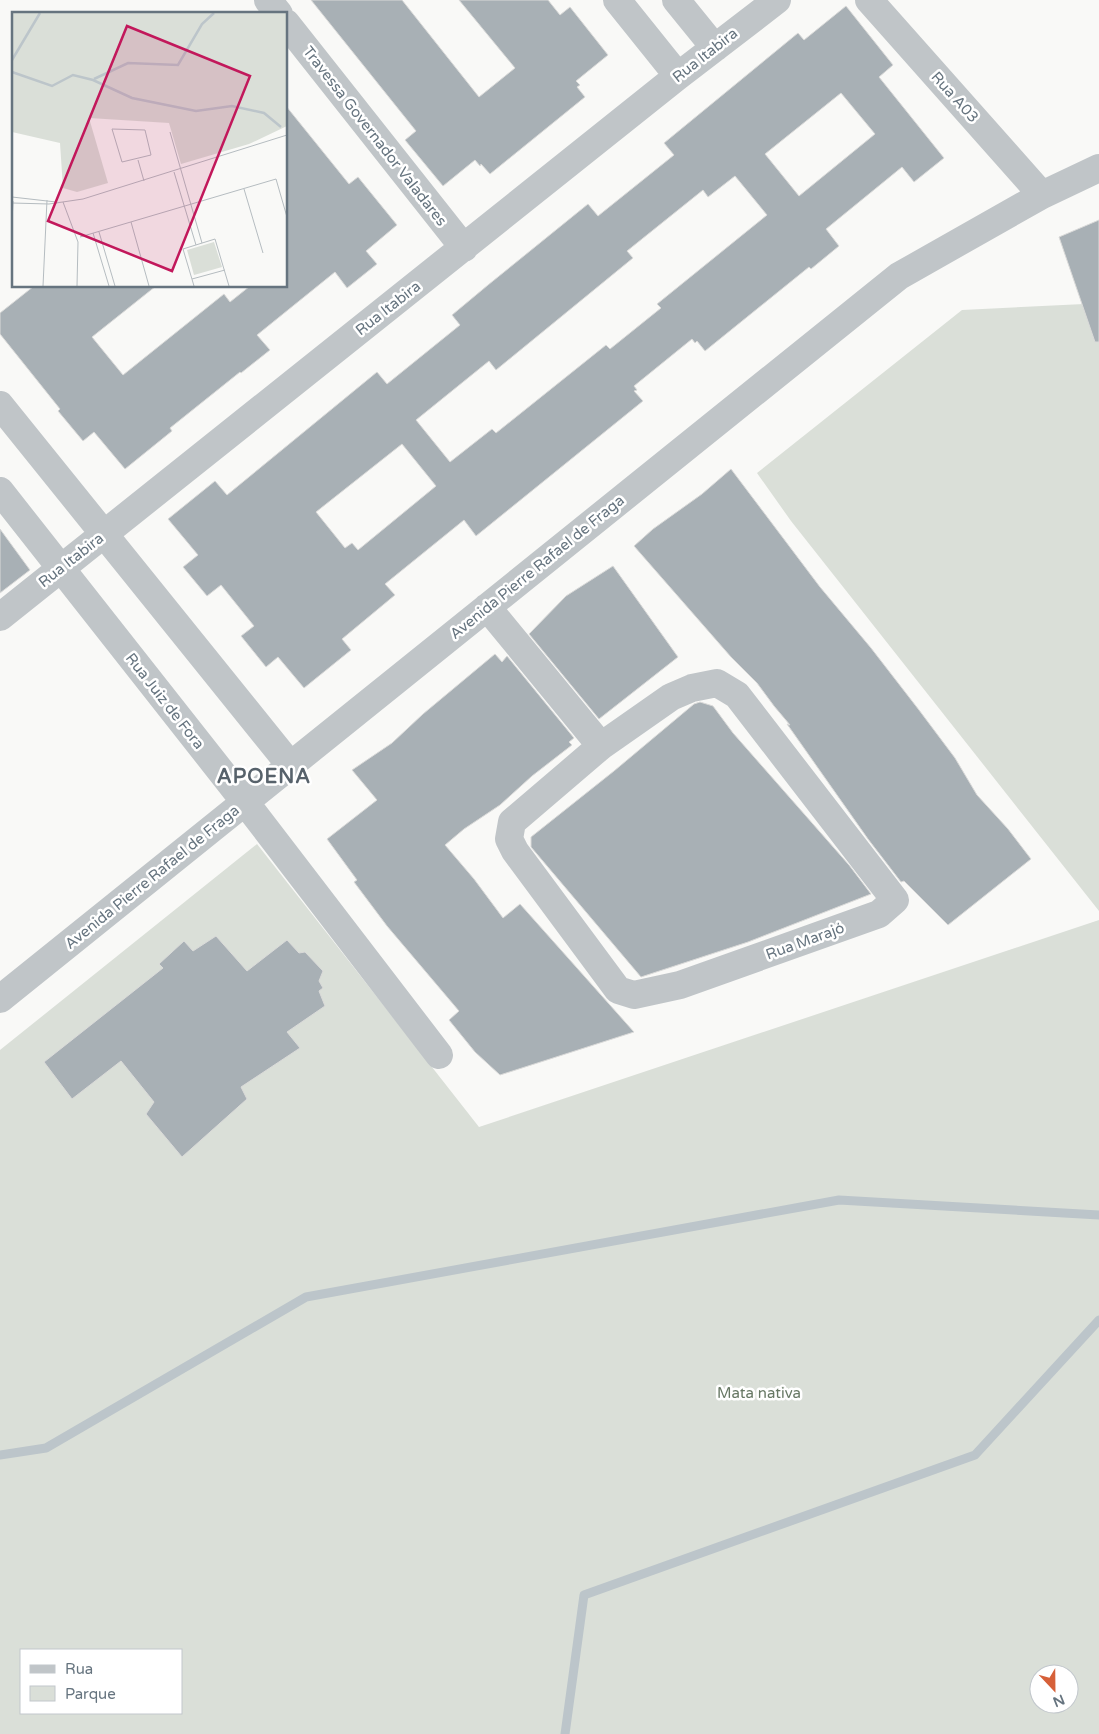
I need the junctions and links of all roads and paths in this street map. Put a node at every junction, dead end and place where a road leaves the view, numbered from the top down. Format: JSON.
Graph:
{"nodes":[{"id":1,"x":268,"y":0,"type":"edge"},
{"id":2,"x":617,"y":0,"type":"edge"},
{"id":3,"x":676,"y":0,"type":"edge"},
{"id":4,"x":777,"y":0,"type":"edge"},
{"id":5,"x":869,"y":0,"type":"edge"},
{"id":6,"x":277,"y":12,"type":"edge"},
{"id":7,"x":288,"y":26,"type":"edge"},
{"id":8,"x":715,"y":48,"type":"junction"},
{"id":9,"x":678,"y":76,"type":"junction"},
{"id":10,"x":1099,"y":169,"type":"edge"},
{"id":11,"x":1042,"y":195,"type":"junction"},
{"id":12,"x":464,"y":248,"type":"junction"},
{"id":13,"x":0,"y":405,"type":"edge"},
{"id":14,"x":0,"y":491,"type":"edge"},
{"id":15,"x":104,"y":534,"type":"junction"},
{"id":16,"x":61,"y":568,"type":"junction"},
{"id":17,"x":487,"y":607,"type":"junction"},
{"id":18,"x":0,"y":617,"type":"edge"},
{"id":19,"x":601,"y":746,"type":"junction"},
{"id":20,"x":291,"y":766,"type":"junction"},
{"id":21,"x":245,"y":802,"type":"junction"},
{"id":22,"x":0,"y":999,"type":"edge"},
{"id":23,"x":440,"y":1054,"type":"dead end"}],
"edges":[{"from":1,"to":6,"type":"street"},
{"from":2,"to":9,"type":"street"},
{"from":3,"to":8,"type":"street"},
{"from":4,"to":8,"type":"street","name":"Rua Itabira"},
{"from":5,"to":11,"type":"street","name":"Rua A03"},
{"from":7,"to":12,"type":"street","name":"Travessa Governador Valadares"},
{"from":8,"to":9,"type":"street","name":"Rua Itabira"},
{"from":9,"to":12,"type":"street","name":"Rua Itabira"},
{"from":10,"to":11,"type":"street","name":"Avenida Pierre Rafael de Fraga"},
{"from":11,"to":17,"type":"street","name":"Avenida Pierre Rafael de Fraga"},
{"from":12,"to":15,"type":"street","name":"Rua Itabira"},
{"from":13,"to":15,"type":"street"},
{"from":14,"to":16,"type":"street","name":"Rua Juiz de Fora"},
{"from":15,"to":16,"type":"street","name":"Rua Itabira"},
{"from":15,"to":20,"type":"street"},
{"from":16,"to":18,"type":"street","name":"Rua Itabira"},
{"from":16,"to":21,"type":"street","name":"Rua Juiz de Fora"},
{"from":17,"to":19,"type":"street"},
{"from":17,"to":20,"type":"street","name":"Avenida Pierre Rafael de Fraga"},
{"from":19,"to":19,"type":"street","name":"Rua Marajó"},
{"from":20,"to":21,"type":"street","name":"Avenida Pierre Rafael de Fraga"},
{"from":21,"to":22,"type":"street","name":"Avenida Pierre Rafael de Fraga"},
{"from":21,"to":23,"type":"street","name":"Rua Juiz de Fora"}]}
